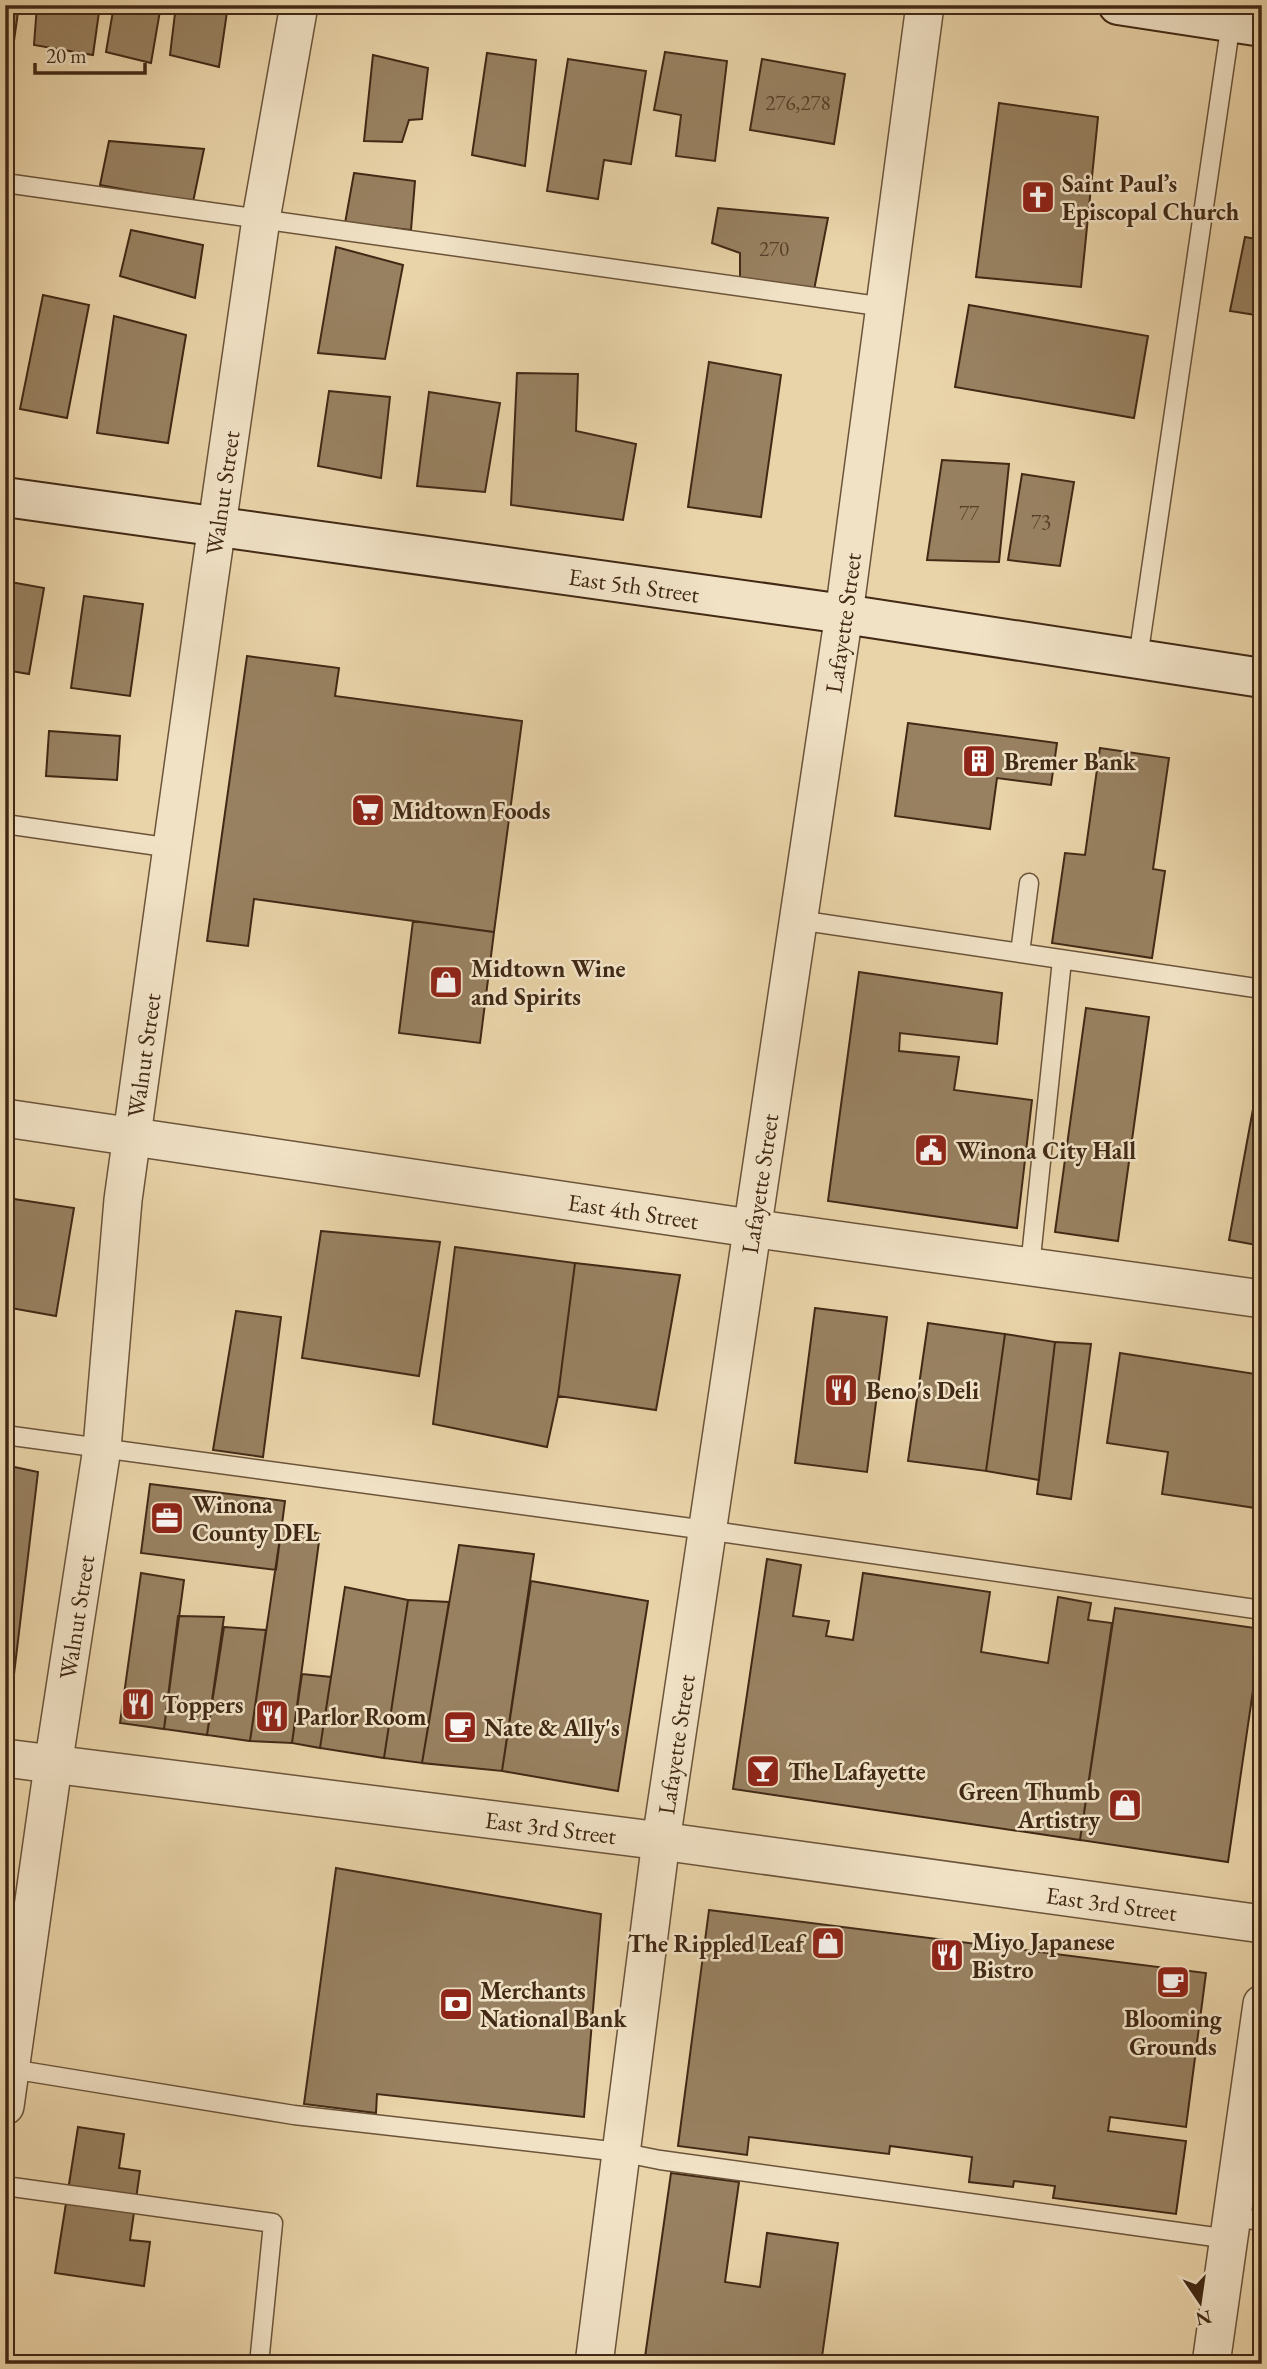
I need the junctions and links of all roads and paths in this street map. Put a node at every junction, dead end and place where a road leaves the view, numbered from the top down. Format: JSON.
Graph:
{"nodes":[{"id":1,"x":299,"y":5,"type":"edge"},
{"id":2,"x":925,"y":5,"type":"edge"},
{"id":3,"x":1118,"y":5,"type":"edge"},
{"id":4,"x":1246,"y":25,"type":"edge"},
{"id":5,"x":5,"y":183,"type":"edge"},
{"id":6,"x":261,"y":219,"type":"junction"},
{"id":7,"x":885,"y":307,"type":"junction"},
{"id":8,"x":5,"y":497,"type":"edge"},
{"id":9,"x":216,"y":526,"type":"junction"},
{"id":10,"x":844,"y":614,"type":"junction"},
{"id":11,"x":1138,"y":658,"type":"junction"},
{"id":12,"x":1262,"y":678,"type":"edge"},
{"id":13,"x":5,"y":824,"type":"edge"},
{"id":14,"x":172,"y":848,"type":"junction"},
{"id":15,"x":1029,"y":884,"type":"dead end"},
{"id":16,"x":797,"y":920,"type":"junction"},
{"id":17,"x":1020,"y":953,"type":"junction"},
{"id":18,"x":1062,"y":960,"type":"junction"},
{"id":19,"x":1262,"y":989,"type":"edge"},
{"id":20,"x":5,"y":1118,"type":"edge"},
{"id":21,"x":131,"y":1138,"type":"junction"},
{"id":22,"x":750,"y":1228,"type":"junction"},
{"id":23,"x":1030,"y":1266,"type":"junction"},
{"id":24,"x":1262,"y":1299,"type":"edge"},
{"id":25,"x":5,"y":1434,"type":"edge"},
{"id":26,"x":102,"y":1448,"type":"junction"},
{"id":27,"x":706,"y":1530,"type":"junction"},
{"id":28,"x":1262,"y":1610,"type":"edge"},
{"id":29,"x":5,"y":1758,"type":"edge"},
{"id":30,"x":53,"y":1766,"type":"junction"},
{"id":31,"x":661,"y":1841,"type":"junction"},
{"id":32,"x":1262,"y":1924,"type":"edge"},
{"id":33,"x":1262,"y":2004,"type":"edge"},
{"id":34,"x":8,"y":2068,"type":"edge"},
{"id":35,"x":5,"y":2106,"type":"edge"},
{"id":36,"x":620,"y":2152,"type":"junction"},
{"id":37,"x":5,"y":2186,"type":"edge"},
{"id":38,"x":1241,"y":2225,"type":"edge"},
{"id":39,"x":258,"y":2364,"type":"edge"},
{"id":40,"x":594,"y":2364,"type":"edge"},
{"id":41,"x":1211,"y":2364,"type":"edge"}],
"edges":[{"from":1,"to":6,"type":"street","name":"Walnut Street"},
{"from":2,"to":7,"type":"street","name":"Lafayette Street"},
{"from":3,"to":4,"type":"street"},
{"from":4,"to":11,"type":"lane"},
{"from":5,"to":6,"type":"lane"},
{"from":6,"to":7,"type":"lane"},
{"from":6,"to":9,"type":"street","name":"Walnut Street"},
{"from":7,"to":10,"type":"street","name":"Lafayette Street"},
{"from":8,"to":9,"type":"street","name":"East 5th Street"},
{"from":9,"to":10,"type":"street","name":"East 5th Street"},
{"from":9,"to":14,"type":"street","name":"Walnut Street"},
{"from":10,"to":11,"type":"street","name":"East 5th Street"},
{"from":10,"to":16,"type":"street","name":"Lafayette Street"},
{"from":11,"to":12,"type":"street","name":"East 5th Street"},
{"from":13,"to":14,"type":"lane"},
{"from":14,"to":21,"type":"street","name":"Walnut Street"},
{"from":15,"to":17,"type":"lane"},
{"from":16,"to":17,"type":"lane"},
{"from":16,"to":22,"type":"street","name":"Lafayette Street"},
{"from":17,"to":18,"type":"lane"},
{"from":18,"to":19,"type":"lane"},
{"from":18,"to":23,"type":"lane"},
{"from":20,"to":21,"type":"street","name":"East 4th Street"},
{"from":21,"to":22,"type":"street","name":"East 4th Street"},
{"from":21,"to":26,"type":"street","name":"Walnut Street"},
{"from":22,"to":23,"type":"street","name":"East 4th Street"},
{"from":22,"to":27,"type":"street","name":"Lafayette Street"},
{"from":23,"to":24,"type":"street","name":"East 4th Street"},
{"from":25,"to":26,"type":"lane"},
{"from":26,"to":27,"type":"lane"},
{"from":26,"to":30,"type":"street","name":"Walnut Street"},
{"from":27,"to":28,"type":"lane"},
{"from":27,"to":31,"type":"street","name":"Lafayette Street"},
{"from":29,"to":30,"type":"street","name":"East 3rd Street"},
{"from":30,"to":31,"type":"street","name":"East 3rd Street"},
{"from":30,"to":34,"type":"street","name":"Walnut Street"},
{"from":31,"to":32,"type":"street","name":"East 3rd Street"},
{"from":31,"to":36,"type":"street","name":"Lafayette Street"},
{"from":33,"to":38,"type":"street"},
{"from":34,"to":35,"type":"street","name":"Walnut Street"},
{"from":34,"to":36,"type":"lane"},
{"from":36,"to":38,"type":"lane"},
{"from":36,"to":40,"type":"street","name":"Lafayette Street"},
{"from":37,"to":39,"type":"lane"},
{"from":38,"to":41,"type":"street"}]}
